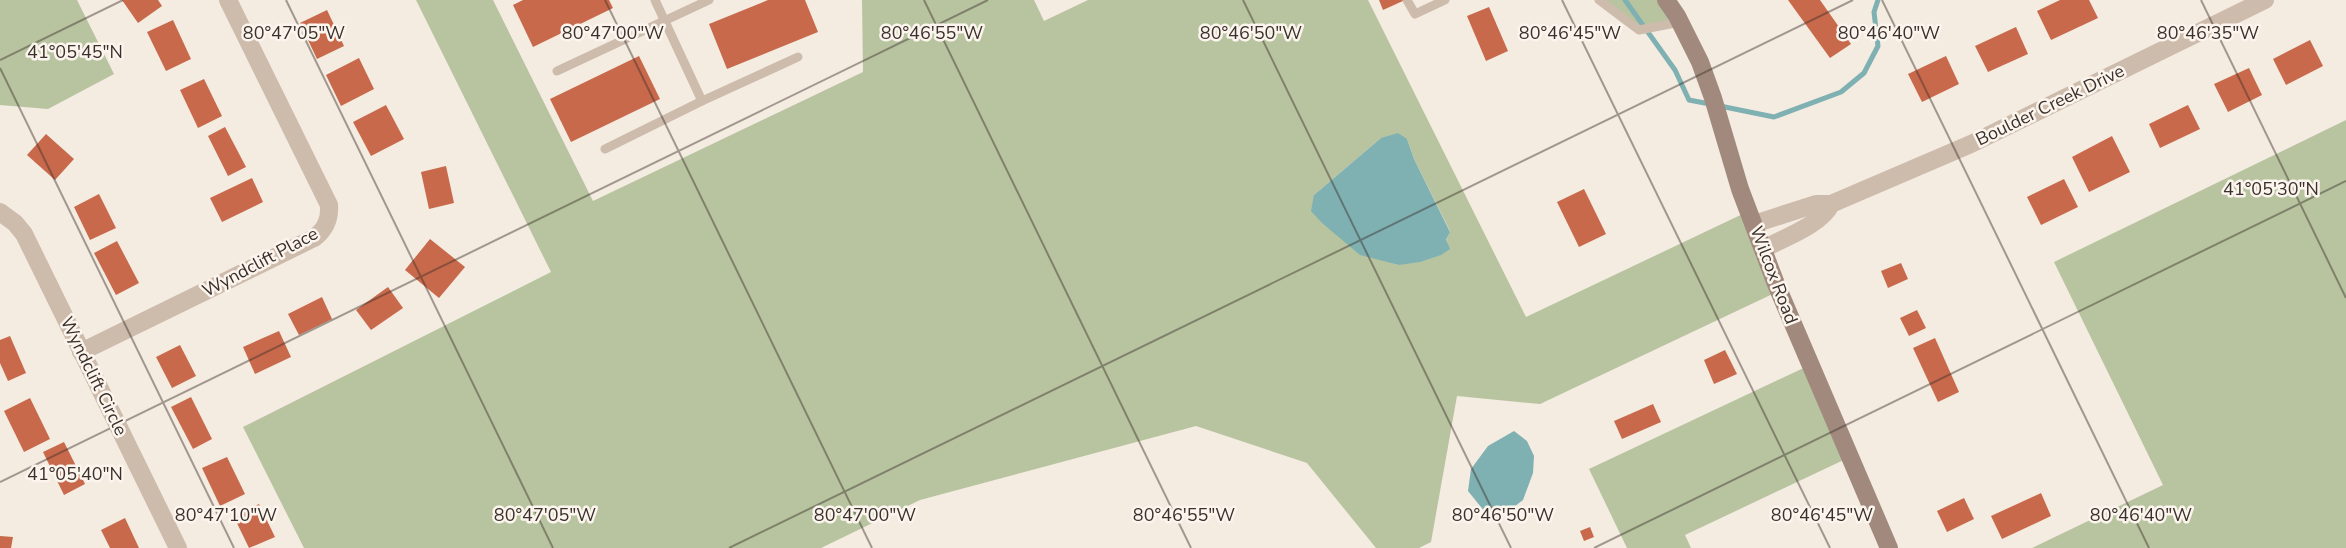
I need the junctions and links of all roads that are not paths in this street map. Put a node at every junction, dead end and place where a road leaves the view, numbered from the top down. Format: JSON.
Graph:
{"nodes":[{"id":1,"x":228,"y":0,"type":"edge"},
{"id":2,"x":655,"y":0,"type":"edge"},
{"id":3,"x":709,"y":0,"type":"edge"},
{"id":4,"x":1407,"y":0,"type":"edge"},
{"id":5,"x":1444,"y":0,"type":"edge"},
{"id":6,"x":1598,"y":0,"type":"edge"},
{"id":7,"x":1666,"y":0,"type":"edge"},
{"id":8,"x":2265,"y":0,"type":"edge"},
{"id":9,"x":664,"y":19,"type":"junction"},
{"id":10,"x":1680,"y":22,"type":"junction"},
{"id":11,"x":798,"y":57,"type":"dead end"},
{"id":12,"x":557,"y":71,"type":"dead end"},
{"id":13,"x":702,"y":101,"type":"junction"},
{"id":14,"x":605,"y":149,"type":"dead end"},
{"id":15,"x":1831,"y":204,"type":"junction"},
{"id":16,"x":0,"y":212,"type":"edge"},
{"id":17,"x":1754,"y":224,"type":"junction"},
{"id":18,"x":1763,"y":249,"type":"junction"},
{"id":19,"x":81,"y":352,"type":"junction"},
{"id":20,"x":178,"y":548,"type":"edge"},
{"id":21,"x":1889,"y":548,"type":"edge"}],
"edges":[{"from":1,"to":19,"type":"street","name":"Wyndclift Place"},
{"from":2,"to":9,"type":"lane"},
{"from":3,"to":9,"type":"lane"},
{"from":4,"to":5,"type":"lane"},
{"from":6,"to":10,"type":"lane"},
{"from":7,"to":10,"type":"street","name":"Wilcox Road"},
{"from":8,"to":15,"type":"street","name":"Boulder Creek Drive"},
{"from":9,"to":12,"type":"lane"},
{"from":9,"to":13,"type":"lane"},
{"from":10,"to":17,"type":"street","name":"Wilcox Road"},
{"from":11,"to":13,"type":"lane"},
{"from":13,"to":14,"type":"lane"},
{"from":15,"to":17,"type":"street","name":"Boulder Creek Drive"},
{"from":15,"to":18,"type":"street","name":"Boulder Creek Drive"},
{"from":16,"to":19,"type":"street","name":"Wyndclift Circle"},
{"from":17,"to":18,"type":"street","name":"Wilcox Road"},
{"from":18,"to":21,"type":"street","name":"Wilcox Road"},
{"from":19,"to":20,"type":"street","name":"Wyndclift Circle"}]}
